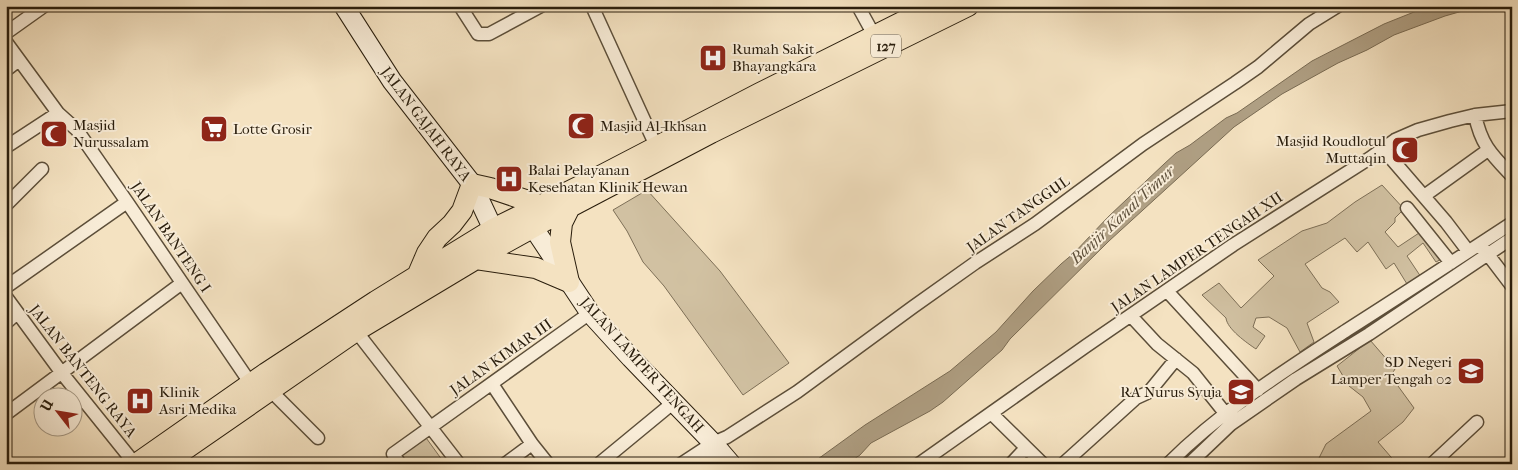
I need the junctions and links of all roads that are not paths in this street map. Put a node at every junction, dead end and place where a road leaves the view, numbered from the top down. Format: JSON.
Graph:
{"nodes":[{"id":1,"x":44,"y":6,"type":"edge"},
{"id":2,"x":344,"y":6,"type":"edge"},
{"id":3,"x":460,"y":6,"type":"edge"},
{"id":4,"x":541,"y":6,"type":"edge"},
{"id":5,"x":592,"y":6,"type":"edge"},
{"id":6,"x":858,"y":6,"type":"edge"},
{"id":7,"x":934,"y":6,"type":"edge"},
{"id":8,"x":968,"y":6,"type":"edge"},
{"id":9,"x":1338,"y":6,"type":"edge"},
{"id":10,"x":6,"y":33,"type":"edge"},
{"id":11,"x":875,"y":37,"type":"junction"},
{"id":12,"x":6,"y":42,"type":"edge"},
{"id":13,"x":19,"y":60,"type":"junction"},
{"id":14,"x":6,"y":70,"type":"edge"},
{"id":15,"x":765,"y":98,"type":"junction"},
{"id":16,"x":1512,"y":111,"type":"edge"},
{"id":17,"x":58,"y":113,"type":"junction"},
{"id":18,"x":1475,"y":115,"type":"junction"},
{"id":19,"x":656,"y":146,"type":"junction"},
{"id":20,"x":6,"y":147,"type":"edge"},
{"id":21,"x":1383,"y":149,"type":"junction"},
{"id":22,"x":1488,"y":150,"type":"junction"},
{"id":23,"x":42,"y":169,"type":"dead end"},
{"id":24,"x":1512,"y":176,"type":"edge"},
{"id":25,"x":472,"y":184,"type":"junction"},
{"id":26,"x":1424,"y":196,"type":"junction"},
{"id":27,"x":127,"y":202,"type":"junction"},
{"id":28,"x":6,"y":205,"type":"edge"},
{"id":29,"x":570,"y":207,"type":"junction"},
{"id":30,"x":1407,"y":208,"type":"dead end"},
{"id":31,"x":532,"y":215,"type":"junction"},
{"id":32,"x":1512,"y":223,"type":"edge"},
{"id":33,"x":498,"y":237,"type":"junction"},
{"id":34,"x":1512,"y":238,"type":"edge"},
{"id":35,"x":1484,"y":249,"type":"junction"},
{"id":36,"x":1468,"y":251,"type":"junction"},
{"id":37,"x":476,"y":259,"type":"junction"},
{"id":38,"x":1451,"y":262,"type":"junction"},
{"id":39,"x":418,"y":274,"type":"junction"},
{"id":40,"x":182,"y":282,"type":"junction"},
{"id":41,"x":569,"y":282,"type":"junction"},
{"id":42,"x":1512,"y":286,"type":"edge"},
{"id":43,"x":6,"y":287,"type":"edge"},
{"id":44,"x":1168,"y":291,"type":"junction"},
{"id":45,"x":6,"y":297,"type":"edge"},
{"id":46,"x":590,"y":313,"type":"junction"},
{"id":47,"x":17,"y":314,"type":"junction"},
{"id":48,"x":1131,"y":316,"type":"junction"},
{"id":49,"x":6,"y":323,"type":"edge"},
{"id":50,"x":1365,"y":328,"type":"junction"},
{"id":51,"x":356,"y":331,"type":"junction"},
{"id":52,"x":1176,"y":359,"type":"junction"},
{"id":53,"x":61,"y":372,"type":"junction"},
{"id":54,"x":250,"y":384,"type":"junction"},
{"id":55,"x":492,"y":384,"type":"junction"},
{"id":56,"x":270,"y":390,"type":"junction"},
{"id":57,"x":1258,"y":390,"type":"junction"},
{"id":58,"x":674,"y":402,"type":"junction"},
{"id":59,"x":991,"y":413,"type":"junction"},
{"id":60,"x":1225,"y":413,"type":"junction"},
{"id":61,"x":6,"y":414,"type":"edge"},
{"id":62,"x":1477,"y":422,"type":"dead end"},
{"id":63,"x":430,"y":426,"type":"junction"},
{"id":64,"x":318,"y":438,"type":"dead end"},
{"id":65,"x":532,"y":444,"type":"junction"},
{"id":66,"x":1026,"y":448,"type":"junction"},
{"id":67,"x":724,"y":455,"type":"edge"},
{"id":68,"x":1173,"y":462,"type":"edge"},
{"id":69,"x":600,"y":463,"type":"edge"},
{"id":70,"x":135,"y":464,"type":"edge"},
{"id":71,"x":164,"y":464,"type":"edge"},
{"id":72,"x":400,"y":464,"type":"edge"},
{"id":73,"x":459,"y":464,"type":"edge"},
{"id":74,"x":505,"y":464,"type":"edge"},
{"id":75,"x":548,"y":464,"type":"edge"},
{"id":76,"x":681,"y":464,"type":"edge"},
{"id":77,"x":700,"y":464,"type":"edge"},
{"id":78,"x":919,"y":464,"type":"edge"},
{"id":79,"x":1011,"y":464,"type":"edge"},
{"id":80,"x":1043,"y":464,"type":"edge"},
{"id":81,"x":1063,"y":464,"type":"edge"},
{"id":82,"x":1189,"y":464,"type":"edge"},
{"id":83,"x":1432,"y":464,"type":"edge"}],
"edges":[{"from":1,"to":10,"type":"street"},
{"from":2,"to":25,"type":"main road","name":"JALAN GAJAH RAYA"},
{"from":3,"to":4,"type":"street"},
{"from":5,"to":19,"type":"street"},
{"from":6,"to":11,"type":"street"},
{"from":7,"to":11,"type":"main road","number":"127"},
{"from":8,"to":15,"type":"main road","number":"127"},
{"from":9,"to":67,"type":"street","name":"JALAN TANGGUL"},
{"from":11,"to":15,"type":"main road","number":"127"},
{"from":12,"to":13,"type":"street","name":"JALAN BANTENG I"},
{"from":13,"to":14,"type":"street"},
{"from":13,"to":17,"type":"street","name":"JALAN BANTENG I"},
{"from":15,"to":19,"type":"main road","number":"127"},
{"from":15,"to":29,"type":"main road","number":"127"},
{"from":16,"to":18,"type":"street","name":"JALAN LAMPER TENGAH XII"},
{"from":17,"to":20,"type":"street"},
{"from":17,"to":27,"type":"street","name":"JALAN BANTENG I"},
{"from":18,"to":21,"type":"street","name":"JALAN LAMPER TENGAH XII"},
{"from":18,"to":22,"type":"street"},
{"from":19,"to":31,"type":"main road","number":"127"},
{"from":21,"to":26,"type":"street"},
{"from":21,"to":44,"type":"street","name":"JALAN LAMPER TENGAH XII"},
{"from":22,"to":24,"type":"street"},
{"from":22,"to":26,"type":"street"},
{"from":23,"to":28,"type":"street"},
{"from":25,"to":31,"type":"main road"},
{"from":25,"to":33,"type":"main road","name":"JALAN GAJAH RAYA"},
{"from":25,"to":39,"type":"main road"},
{"from":26,"to":36,"type":"street"},
{"from":27,"to":40,"type":"street","name":"JALAN BANTENG I"},
{"from":27,"to":43,"type":"street"},
{"from":29,"to":31,"type":"main road","number":"127"},
{"from":29,"to":41,"type":"main road"},
{"from":30,"to":38,"type":"street"},
{"from":31,"to":33,"type":"main road","number":"127"},
{"from":31,"to":41,"type":"main road","name":"JALAN LAMPER TENGAH"},
{"from":32,"to":35,"type":"street"},
{"from":33,"to":37,"type":"main road","number":"127"},
{"from":33,"to":39,"type":"main road","number":"127"},
{"from":34,"to":35,"type":"street"},
{"from":35,"to":36,"type":"street"},
{"from":35,"to":42,"type":"street"},
{"from":35,"to":50,"type":"street"},
{"from":36,"to":38,"type":"street"},
{"from":37,"to":41,"type":"main road"},
{"from":37,"to":51,"type":"main road"},
{"from":38,"to":50,"type":"street"},
{"from":39,"to":54,"type":"main road"},
{"from":40,"to":53,"type":"street"},
{"from":40,"to":54,"type":"street","name":"JALAN BANTENG I"},
{"from":41,"to":46,"type":"main road","name":"JALAN LAMPER TENGAH"},
{"from":44,"to":48,"type":"street","name":"JALAN LAMPER TENGAH XII"},
{"from":44,"to":57,"type":"street"},
{"from":45,"to":47,"type":"street","name":"JALAN BANTENG RAYA"},
{"from":46,"to":55,"type":"street","name":"JALAN KIMAR III"},
{"from":46,"to":58,"type":"main road","name":"JALAN LAMPER TENGAH"},
{"from":47,"to":49,"type":"street"},
{"from":47,"to":53,"type":"street","name":"JALAN BANTENG RAYA"},
{"from":48,"to":52,"type":"street"},
{"from":48,"to":59,"type":"street","name":"JALAN LAMPER TENGAH XII"},
{"from":50,"to":57,"type":"street"},
{"from":50,"to":82,"type":"street"},
{"from":51,"to":56,"type":"main road"},
{"from":51,"to":63,"type":"street"},
{"from":52,"to":60,"type":"street"},
{"from":52,"to":81,"type":"street"},
{"from":53,"to":61,"type":"street"},
{"from":53,"to":70,"type":"street","name":"JALAN BANTENG RAYA"},
{"from":54,"to":70,"type":"main road"},
{"from":55,"to":63,"type":"street","name":"JALAN KIMAR III"},
{"from":55,"to":65,"type":"street"},
{"from":56,"to":64,"type":"street"},
{"from":56,"to":71,"type":"main road"},
{"from":57,"to":60,"type":"street"},
{"from":58,"to":67,"type":"main road","name":"JALAN LAMPER TENGAH"},
{"from":58,"to":69,"type":"street"},
{"from":59,"to":66,"type":"street"},
{"from":59,"to":78,"type":"street","name":"JALAN LAMPER TENGAH XII"},
{"from":60,"to":68,"type":"street"},
{"from":62,"to":83,"type":"street"},
{"from":63,"to":72,"type":"street","name":"JALAN KIMAR III"},
{"from":63,"to":73,"type":"street"},
{"from":65,"to":74,"type":"street"},
{"from":65,"to":75,"type":"street"},
{"from":66,"to":79,"type":"street"},
{"from":66,"to":80,"type":"street"},
{"from":67,"to":76,"type":"street"},
{"from":67,"to":77,"type":"street"}]}
